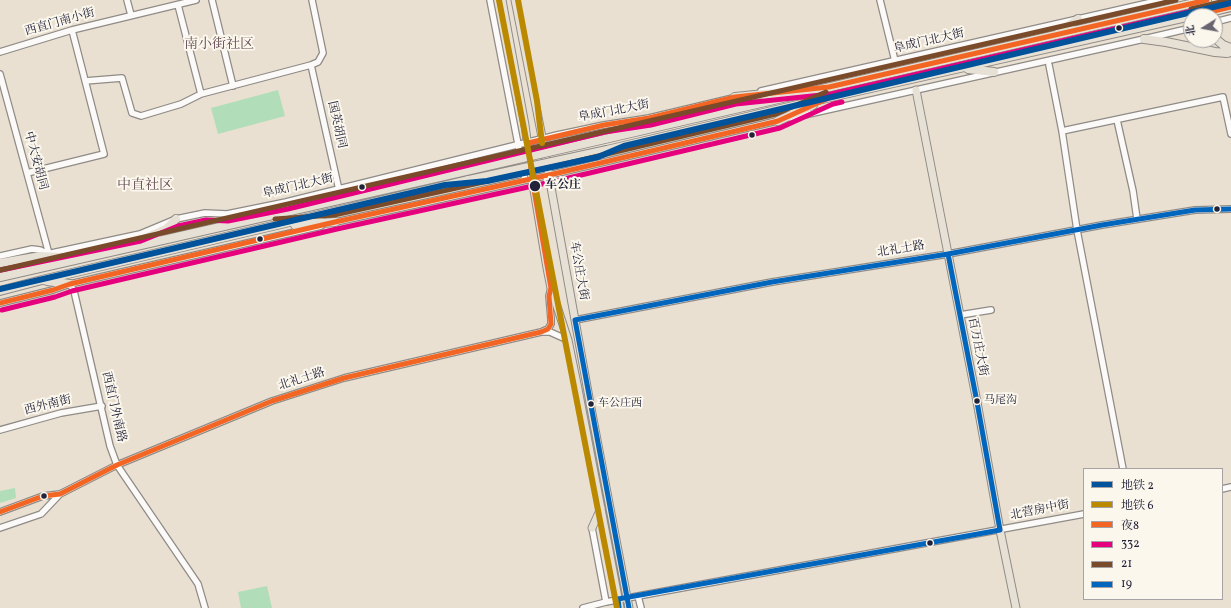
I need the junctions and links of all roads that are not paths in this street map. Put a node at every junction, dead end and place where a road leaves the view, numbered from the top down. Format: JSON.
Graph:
{"nodes":[{"id":1,"x":127,"y":0,"type":"edge"},
{"id":2,"x":196,"y":0,"type":"edge"},
{"id":3,"x":212,"y":0,"type":"edge"},
{"id":4,"x":312,"y":0,"type":"edge"},
{"id":5,"x":490,"y":0,"type":"edge"},
{"id":6,"x":502,"y":0,"type":"edge"},
{"id":7,"x":515,"y":0,"type":"edge"},
{"id":8,"x":880,"y":0,"type":"edge"},
{"id":9,"x":1160,"y":0,"type":"edge"},
{"id":10,"x":1207,"y":0,"type":"edge"},
{"id":11,"x":178,"y":5,"type":"junction"},
{"id":12,"x":131,"y":16,"type":"junction"},
{"id":13,"x":1183,"y":18,"type":"edge"},
{"id":14,"x":1078,"y":19,"type":"junction"},
{"id":15,"x":72,"y":30,"type":"junction"},
{"id":16,"x":1183,"y":30,"type":"edge"},
{"id":17,"x":1055,"y":34,"type":"junction"},
{"id":18,"x":1144,"y":39,"type":"junction"},
{"id":19,"x":0,"y":52,"type":"edge"},
{"id":20,"x":1231,"y":52,"type":"edge"},
{"id":21,"x":895,"y":60,"type":"junction"},
{"id":22,"x":311,"y":65,"type":"junction"},
{"id":23,"x":1049,"y":65,"type":"dead end"},
{"id":24,"x":960,"y":68,"type":"junction"},
{"id":25,"x":994,"y":72,"type":"junction"},
{"id":26,"x":0,"y":74,"type":"edge"},
{"id":27,"x":86,"y":81,"type":"junction"},
{"id":28,"x":233,"y":86,"type":"junction"},
{"id":29,"x":829,"y":87,"type":"junction"},
{"id":30,"x":916,"y":90,"type":"junction"},
{"id":31,"x":201,"y":94,"type":"junction"},
{"id":32,"x":735,"y":97,"type":"junction"},
{"id":33,"x":831,"y":97,"type":"junction"},
{"id":34,"x":1116,"y":120,"type":"junction"},
{"id":35,"x":778,"y":121,"type":"junction"},
{"id":36,"x":1062,"y":131,"type":"junction"},
{"id":37,"x":1231,"y":134,"type":"edge"},
{"id":38,"x":542,"y":139,"type":"junction"},
{"id":39,"x":528,"y":143,"type":"junction"},
{"id":40,"x":518,"y":145,"type":"junction"},
{"id":41,"x":27,"y":173,"type":"junction"},
{"id":42,"x":548,"y":174,"type":"junction"},
{"id":43,"x":528,"y":179,"type":"junction"},
{"id":44,"x":339,"y":190,"type":"junction"},
{"id":45,"x":1231,"y":208,"type":"edge"},
{"id":46,"x":176,"y":219,"type":"junction"},
{"id":47,"x":1137,"y":219,"type":"junction"},
{"id":48,"x":335,"y":222,"type":"junction"},
{"id":49,"x":270,"y":226,"type":"junction"},
{"id":50,"x":1078,"y":230,"type":"junction"},
{"id":51,"x":123,"y":250,"type":"junction"},
{"id":52,"x":948,"y":254,"type":"junction"},
{"id":53,"x":52,"y":255,"type":"junction"},
{"id":54,"x":0,"y":256,"type":"edge"},
{"id":55,"x":77,"y":260,"type":"junction"},
{"id":56,"x":0,"y":263,"type":"edge"},
{"id":57,"x":0,"y":277,"type":"edge"},
{"id":58,"x":42,"y":280,"type":"junction"},
{"id":59,"x":70,"y":284,"type":"junction"},
{"id":60,"x":551,"y":288,"type":"junction"},
{"id":61,"x":0,"y":291,"type":"edge"},
{"id":62,"x":0,"y":303,"type":"edge"},
{"id":63,"x":991,"y":310,"type":"dead end"},
{"id":64,"x":960,"y":316,"type":"junction"},
{"id":65,"x":575,"y":320,"type":"junction"},
{"id":66,"x":541,"y":332,"type":"junction"},
{"id":67,"x":568,"y":340,"type":"junction"},
{"id":68,"x":102,"y":406,"type":"junction"},
{"id":69,"x":0,"y":430,"type":"edge"},
{"id":70,"x":117,"y":465,"type":"junction"},
{"id":71,"x":1123,"y":468,"type":"edge"},
{"id":72,"x":60,"y":494,"type":"junction"},
{"id":73,"x":601,"y":508,"type":"junction"},
{"id":74,"x":0,"y":512,"type":"edge"},
{"id":75,"x":1083,"y":514,"type":"edge"},
{"id":76,"x":0,"y":528,"type":"edge"},
{"id":77,"x":592,"y":528,"type":"joint"},
{"id":78,"x":1000,"y":530,"type":"junction"},
{"id":79,"x":638,"y":596,"type":"junction"},
{"id":80,"x":627,"y":598,"type":"junction"},
{"id":81,"x":618,"y":599,"type":"junction"},
{"id":82,"x":606,"y":602,"type":"junction"},
{"id":83,"x":205,"y":608,"type":"edge"},
{"id":84,"x":583,"y":608,"type":"edge"},
{"id":85,"x":620,"y":608,"type":"edge"},
{"id":86,"x":629,"y":608,"type":"edge"},
{"id":87,"x":641,"y":608,"type":"edge"},
{"id":88,"x":1016,"y":608,"type":"edge"}],
"edges":[{"from":1,"to":12,"type":"street"},
{"from":2,"to":11,"type":"street","name":"西直门南小街"},
{"from":3,"to":28,"type":"street"},
{"from":4,"to":22,"type":"street"},
{"from":5,"to":40,"type":"street"},
{"from":6,"to":39,"type":"main road"},
{"from":7,"to":38,"type":"main road","name":"车公庄大街"},
{"from":8,"to":21,"type":"street"},
{"from":9,"to":14,"type":"street","name":"阜成门北大街"},
{"from":10,"to":17,"type":"highway"},
{"from":11,"to":12,"type":"street","name":"西直门南小街"},
{"from":11,"to":31,"type":"street"},
{"from":12,"to":15,"type":"street","name":"西直门南小街"},
{"from":13,"to":24,"type":"highway"},
{"from":14,"to":17,"type":"highway"},
{"from":14,"to":21,"type":"street","name":"阜成门北大街"},
{"from":15,"to":19,"type":"street","name":"西直门南小街"},
{"from":15,"to":27,"type":"street"},
{"from":16,"to":18,"type":"street"},
{"from":17,"to":29,"type":"highway"},
{"from":18,"to":20,"type":"highway"},
{"from":18,"to":25,"type":"street"},
{"from":21,"to":32,"type":"street","name":"阜成门北大街"},
{"from":22,"to":28,"type":"street"},
{"from":22,"to":44,"type":"street","name":"国英胡同"},
{"from":23,"to":36,"type":"street"},
{"from":24,"to":25,"type":"highway"},
{"from":24,"to":33,"type":"highway"},
{"from":25,"to":30,"type":"street"},
{"from":26,"to":41,"type":"street","name":"中大安胡同"},
{"from":27,"to":31,"type":"street"},
{"from":27,"to":41,"type":"street"},
{"from":28,"to":31,"type":"street"},
{"from":29,"to":32,"type":"highway"},
{"from":29,"to":51,"type":"highway","bridge":true},
{"from":30,"to":35,"type":"street"},
{"from":30,"to":52,"type":"main road","name":"百万庄大街"},
{"from":32,"to":38,"type":"street","name":"阜成门北大街"},
{"from":33,"to":35,"type":"highway"},
{"from":33,"to":49,"type":"highway","bridge":true},
{"from":34,"to":36,"type":"street"},
{"from":34,"to":37,"type":"street"},
{"from":34,"to":47,"type":"street"},
{"from":35,"to":42,"type":"street"},
{"from":36,"to":50,"type":"street"},
{"from":38,"to":39,"type":"street","name":"阜成门北大街"},
{"from":38,"to":42,"type":"main road","name":"车公庄大街"},
{"from":39,"to":40,"type":"street","name":"阜成门北大街"},
{"from":39,"to":43,"type":"main road"},
{"from":40,"to":43,"type":"street"},
{"from":40,"to":44,"type":"street","name":"阜成门北大街"},
{"from":41,"to":53,"type":"street","name":"中大安胡同"},
{"from":42,"to":43,"type":"street"},
{"from":42,"to":65,"type":"main road","name":"车公庄大街"},
{"from":43,"to":48,"type":"street"},
{"from":43,"to":60,"type":"main road"},
{"from":44,"to":46,"type":"street","name":"阜成门北大街"},
{"from":45,"to":47,"type":"street","name":"北礼士路"},
{"from":46,"to":51,"type":"highway"},
{"from":46,"to":53,"type":"street","name":"阜成门北大街"},
{"from":47,"to":50,"type":"street","name":"北礼士路"},
{"from":48,"to":49,"type":"highway"},
{"from":48,"to":59,"type":"street"},
{"from":49,"to":58,"type":"highway"},
{"from":50,"to":52,"type":"street","name":"北礼士路"},
{"from":50,"to":71,"type":"street"},
{"from":51,"to":55,"type":"highway"},
{"from":52,"to":64,"type":"main road","name":"百万庄大街"},
{"from":52,"to":65,"type":"street","name":"北礼士路"},
{"from":53,"to":54,"type":"street"},
{"from":53,"to":55,"type":"highway"},
{"from":53,"to":56,"type":"highway"},
{"from":55,"to":57,"type":"highway"},
{"from":58,"to":59,"type":"highway"},
{"from":58,"to":61,"type":"highway"},
{"from":59,"to":62,"type":"street"},
{"from":59,"to":68,"type":"street","name":"西直门外南路"},
{"from":60,"to":66,"type":"street"},
{"from":60,"to":67,"type":"main road"},
{"from":63,"to":64,"type":"street"},
{"from":64,"to":78,"type":"main road","name":"百万庄大街"},
{"from":65,"to":80,"type":"main road","name":"车公庄大街"},
{"from":66,"to":67,"type":"street","name":"北礼士路"},
{"from":66,"to":70,"type":"street","name":"北礼士路"},
{"from":67,"to":73,"type":"main road"},
{"from":68,"to":69,"type":"street","name":"西外南街"},
{"from":68,"to":70,"type":"street","name":"西直门外南路"},
{"from":70,"to":72,"type":"street","name":"北礼士路"},
{"from":70,"to":83,"type":"street","name":"西直门外南路"},
{"from":72,"to":74,"type":"street","name":"北礼士路"},
{"from":72,"to":76,"type":"street","name":"北礼士路"},
{"from":73,"to":77,"type":"main road"},
{"from":73,"to":81,"type":"main road"},
{"from":75,"to":78,"type":"street","name":"北营房中街"},
{"from":77,"to":82,"type":"street"},
{"from":78,"to":79,"type":"street","name":"北营房中街"},
{"from":78,"to":88,"type":"main road","name":"百万庄大街"},
{"from":79,"to":80,"type":"street","name":"北营房中街"},
{"from":79,"to":87,"type":"street"},
{"from":80,"to":81,"type":"street","name":"北营房中街"},
{"from":80,"to":86,"type":"main road","name":"车公庄大街"},
{"from":81,"to":82,"type":"street","name":"北营房中街"},
{"from":81,"to":85,"type":"main road"},
{"from":82,"to":84,"type":"street","name":"北营房中街"}]}
